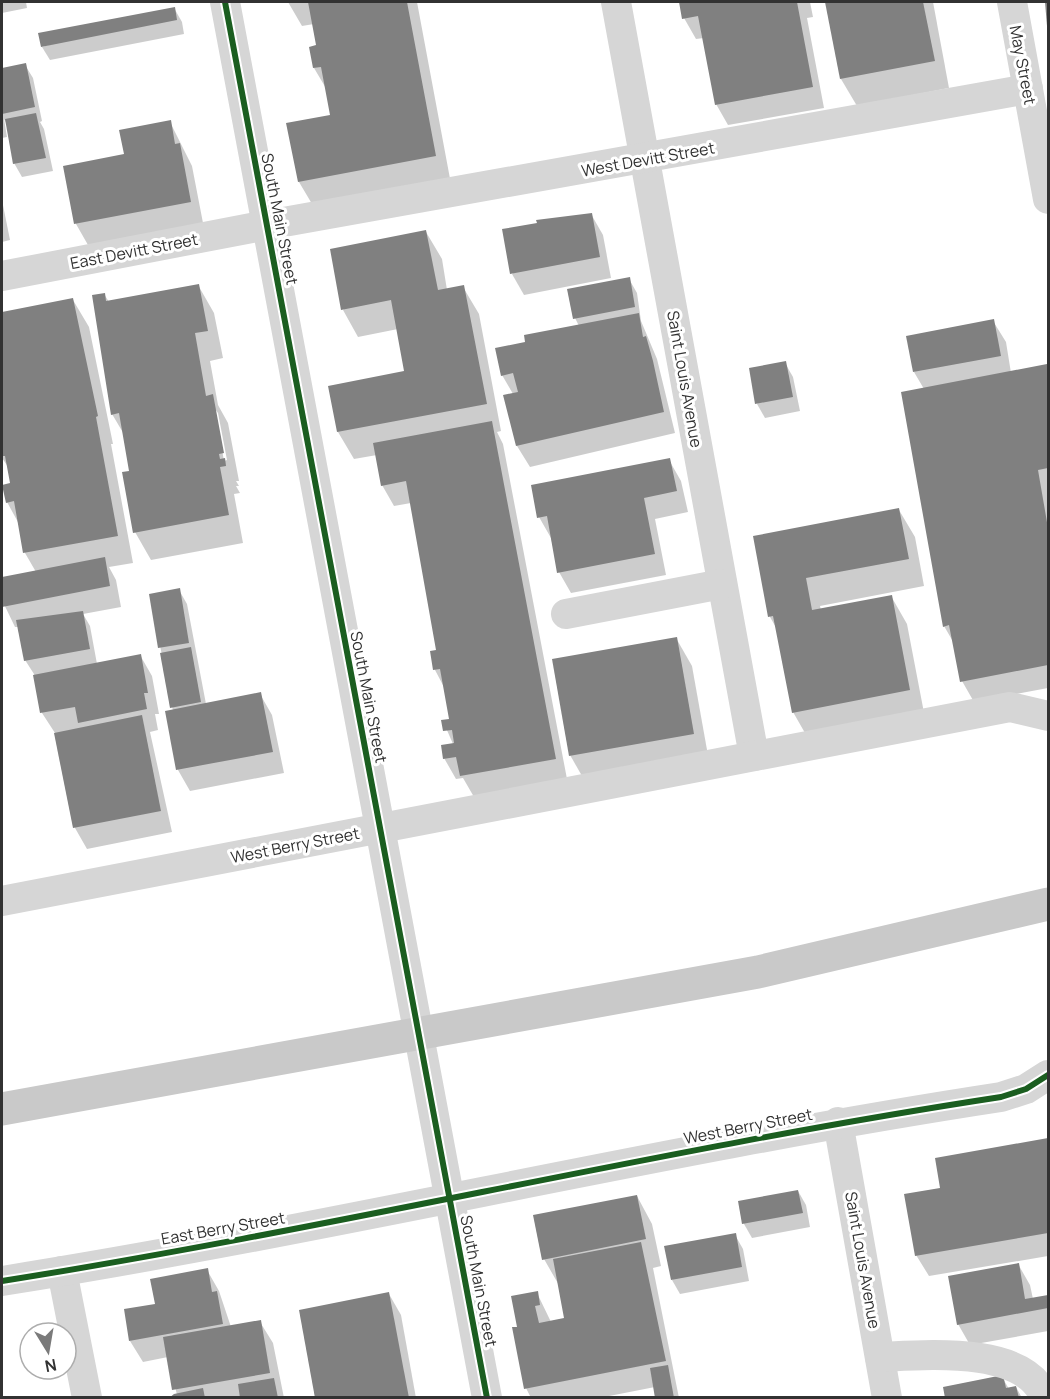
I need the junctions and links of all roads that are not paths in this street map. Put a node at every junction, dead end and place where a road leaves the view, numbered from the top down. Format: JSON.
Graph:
{"nodes":[{"id":1,"x":225,"y":2,"type":"edge"},
{"id":2,"x":616,"y":2,"type":"edge"},
{"id":3,"x":1012,"y":2,"type":"edge"},
{"id":4,"x":1028,"y":90,"type":"junction"},
{"id":5,"x":645,"y":160,"type":"junction"},
{"id":6,"x":1048,"y":199,"type":"edge"},
{"id":7,"x":267,"y":225,"type":"junction"},
{"id":8,"x":2,"y":276,"type":"edge"},
{"id":9,"x":722,"y":584,"type":"junction"},
{"id":10,"x":566,"y":614,"type":"dead end"},
{"id":11,"x":1048,"y":716,"type":"edge"},
{"id":12,"x":754,"y":756,"type":"junction"},
{"id":13,"x":380,"y":828,"type":"junction"},
{"id":14,"x":2,"y":901,"type":"edge"},
{"id":15,"x":1048,"y":904,"type":"edge"},
{"id":16,"x":419,"y":1035,"type":"junction"},
{"id":17,"x":1048,"y":1075,"type":"edge"},
{"id":18,"x":2,"y":1109,"type":"edge"},
{"id":19,"x":838,"y":1122,"type":"junction"},
{"id":20,"x":450,"y":1199,"type":"junction"},
{"id":21,"x":62,"y":1271,"type":"junction"},
{"id":22,"x":2,"y":1281,"type":"edge"},
{"id":23,"x":880,"y":1357,"type":"junction"},
{"id":24,"x":87,"y":1398,"type":"edge"},
{"id":25,"x":487,"y":1398,"type":"edge"},
{"id":26,"x":887,"y":1398,"type":"edge"},
{"id":27,"x":1045,"y":1398,"type":"edge"}],
"edges":[{"from":1,"to":7,"type":"street","name":"South Main Street"},
{"from":2,"to":5,"type":"street","name":"Saint Louis Avenue"},
{"from":3,"to":4,"type":"street","name":"May Street"},
{"from":4,"to":5,"type":"street","name":"West Devitt Street"},
{"from":4,"to":6,"type":"street","name":"May Street"},
{"from":5,"to":7,"type":"street","name":"West Devitt Street"},
{"from":5,"to":9,"type":"street","name":"Saint Louis Avenue"},
{"from":7,"to":8,"type":"street","name":"East Devitt Street"},
{"from":7,"to":13,"type":"street","name":"South Main Street"},
{"from":9,"to":10,"type":"street"},
{"from":9,"to":12,"type":"street","name":"Saint Louis Avenue"},
{"from":11,"to":12,"type":"street","name":"West Berry Street"},
{"from":12,"to":13,"type":"street","name":"West Berry Street"},
{"from":13,"to":14,"type":"street","name":"West Berry Street"},
{"from":13,"to":16,"type":"street","name":"South Main Street"},
{"from":15,"to":16,"type":"main road"},
{"from":16,"to":18,"type":"main road"},
{"from":16,"to":20,"type":"street","name":"South Main Street"},
{"from":17,"to":19,"type":"street","name":"West Berry Street"},
{"from":19,"to":20,"type":"street","name":"West Berry Street"},
{"from":19,"to":23,"type":"street","name":"Saint Louis Avenue"},
{"from":20,"to":21,"type":"street","name":"East Berry Street"},
{"from":20,"to":25,"type":"street","name":"South Main Street"},
{"from":21,"to":22,"type":"street","name":"East Berry Street"},
{"from":21,"to":24,"type":"street"},
{"from":23,"to":26,"type":"street","name":"Saint Louis Avenue"},
{"from":23,"to":27,"type":"street"}]}
